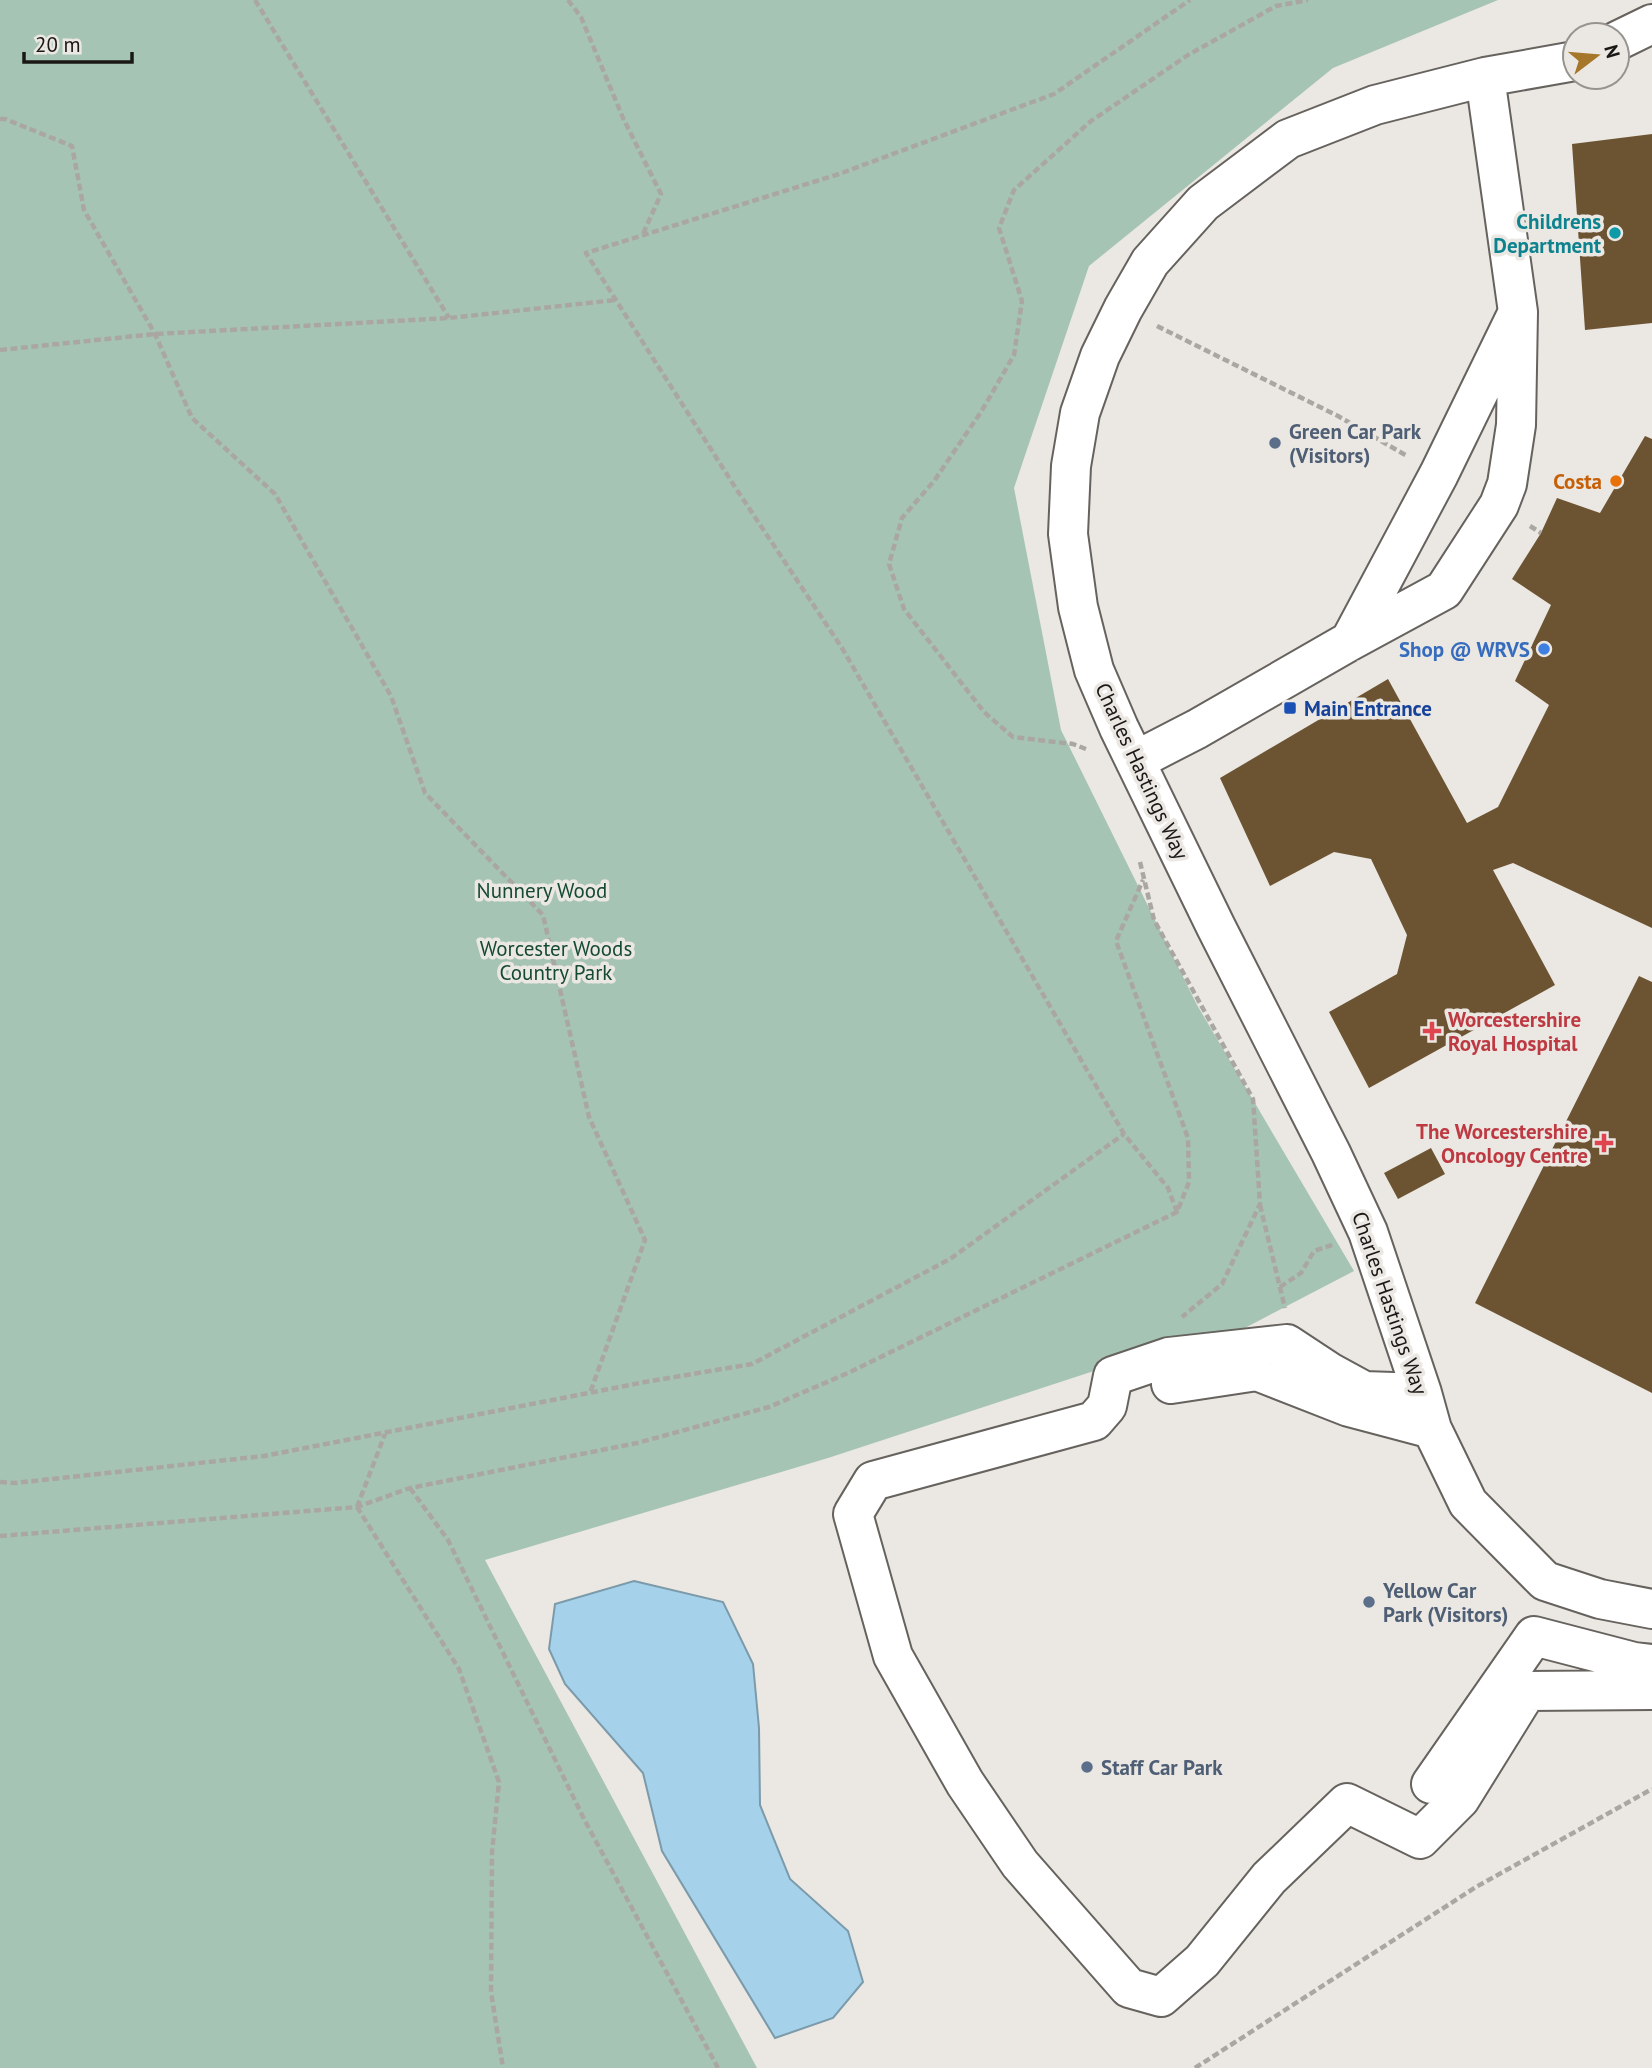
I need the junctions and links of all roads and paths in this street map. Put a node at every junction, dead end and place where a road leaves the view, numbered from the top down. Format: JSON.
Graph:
{"nodes":[{"id":1,"x":256,"y":0,"type":"edge"},
{"id":2,"x":568,"y":0,"type":"edge"},
{"id":3,"x":1190,"y":0,"type":"edge"},
{"id":4,"x":1561,"y":63,"type":"edge"},
{"id":5,"x":1485,"y":77,"type":"junction"},
{"id":6,"x":0,"y":119,"type":"edge"},
{"id":7,"x":642,"y":237,"type":"junction"},
{"id":8,"x":616,"y":300,"type":"junction"},
{"id":9,"x":1123,"y":309,"type":"junction"},
{"id":10,"x":1518,"y":312,"type":"junction"},
{"id":11,"x":449,"y":318,"type":"junction"},
{"id":12,"x":155,"y":334,"type":"junction"},
{"id":13,"x":0,"y":351,"type":"edge"},
{"id":14,"x":1439,"y":474,"type":"junction"},
{"id":15,"x":1499,"y":505,"type":"junction"},
{"id":16,"x":1541,"y":533,"type":"dead end"},
{"id":17,"x":1350,"y":641,"type":"junction"},
{"id":18,"x":1135,"y":761,"type":"junction"},
{"id":19,"x":1124,"y":1133,"type":"junction"},
{"id":20,"x":1259,"y":1204,"type":"junction"},
{"id":21,"x":1177,"y":1212,"type":"junction"},
{"id":22,"x":1368,"y":1232,"type":"junction"},
{"id":23,"x":1280,"y":1287,"type":"junction"},
{"id":24,"x":1287,"y":1344,"type":"junction"},
{"id":25,"x":1173,"y":1370,"type":"junction"},
{"id":26,"x":590,"y":1393,"type":"junction"},
{"id":27,"x":1427,"y":1411,"type":"junction"},
{"id":28,"x":385,"y":1433,"type":"junction"},
{"id":29,"x":0,"y":1482,"type":"edge"},
{"id":30,"x":410,"y":1488,"type":"junction"},
{"id":31,"x":357,"y":1507,"type":"junction"},
{"id":32,"x":0,"y":1536,"type":"edge"},
{"id":33,"x":1652,"y":1609,"type":"edge"},
{"id":34,"x":1652,"y":1664,"type":"edge"},
{"id":35,"x":1652,"y":1690,"type":"edge"},
{"id":36,"x":1431,"y":1784,"type":"dead end"},
{"id":37,"x":1652,"y":1789,"type":"edge"},
{"id":38,"x":503,"y":2068,"type":"edge"},
{"id":39,"x":718,"y":2068,"type":"edge"},
{"id":40,"x":1195,"y":2068,"type":"edge"}],
"edges":[{"from":1,"to":11,"type":"path"},
{"from":2,"to":7,"type":"path"},
{"from":3,"to":7,"type":"path"},
{"from":4,"to":5,"type":"street","name":"Charles Hastings Way"},
{"from":5,"to":9,"type":"street","name":"Charles Hastings Way"},
{"from":5,"to":10,"type":"street"},
{"from":6,"to":12,"type":"path"},
{"from":7,"to":8,"type":"path"},
{"from":8,"to":11,"type":"path"},
{"from":8,"to":19,"type":"path"},
{"from":9,"to":14,"type":"path"},
{"from":9,"to":18,"type":"street","name":"Charles Hastings Way"},
{"from":10,"to":14,"type":"street"},
{"from":10,"to":15,"type":"street"},
{"from":11,"to":12,"type":"path"},
{"from":12,"to":13,"type":"path"},
{"from":12,"to":26,"type":"path"},
{"from":14,"to":17,"type":"street"},
{"from":15,"to":16,"type":"path"},
{"from":15,"to":17,"type":"street"},
{"from":17,"to":18,"type":"street"},
{"from":18,"to":22,"type":"street","name":"Charles Hastings Way"},
{"from":19,"to":21,"type":"path"},
{"from":19,"to":26,"type":"path"},
{"from":20,"to":21,"type":"path"},
{"from":20,"to":23,"type":"path"},
{"from":20,"to":25,"type":"path"},
{"from":21,"to":30,"type":"path"},
{"from":22,"to":23,"type":"path"},
{"from":22,"to":27,"type":"street","name":"Charles Hastings Way"},
{"from":23,"to":24,"type":"path"},
{"from":24,"to":25,"type":"street"},
{"from":24,"to":27,"type":"street"},
{"from":25,"to":27,"type":"street"},
{"from":25,"to":35,"type":"street"},
{"from":26,"to":28,"type":"path"},
{"from":27,"to":33,"type":"street","name":"Charles Hastings Way"},
{"from":28,"to":29,"type":"path"},
{"from":28,"to":31,"type":"path"},
{"from":30,"to":31,"type":"path"},
{"from":30,"to":39,"type":"path"},
{"from":31,"to":32,"type":"path"},
{"from":31,"to":38,"type":"path"},
{"from":34,"to":36,"type":"street"},
{"from":37,"to":40,"type":"path"}]}
